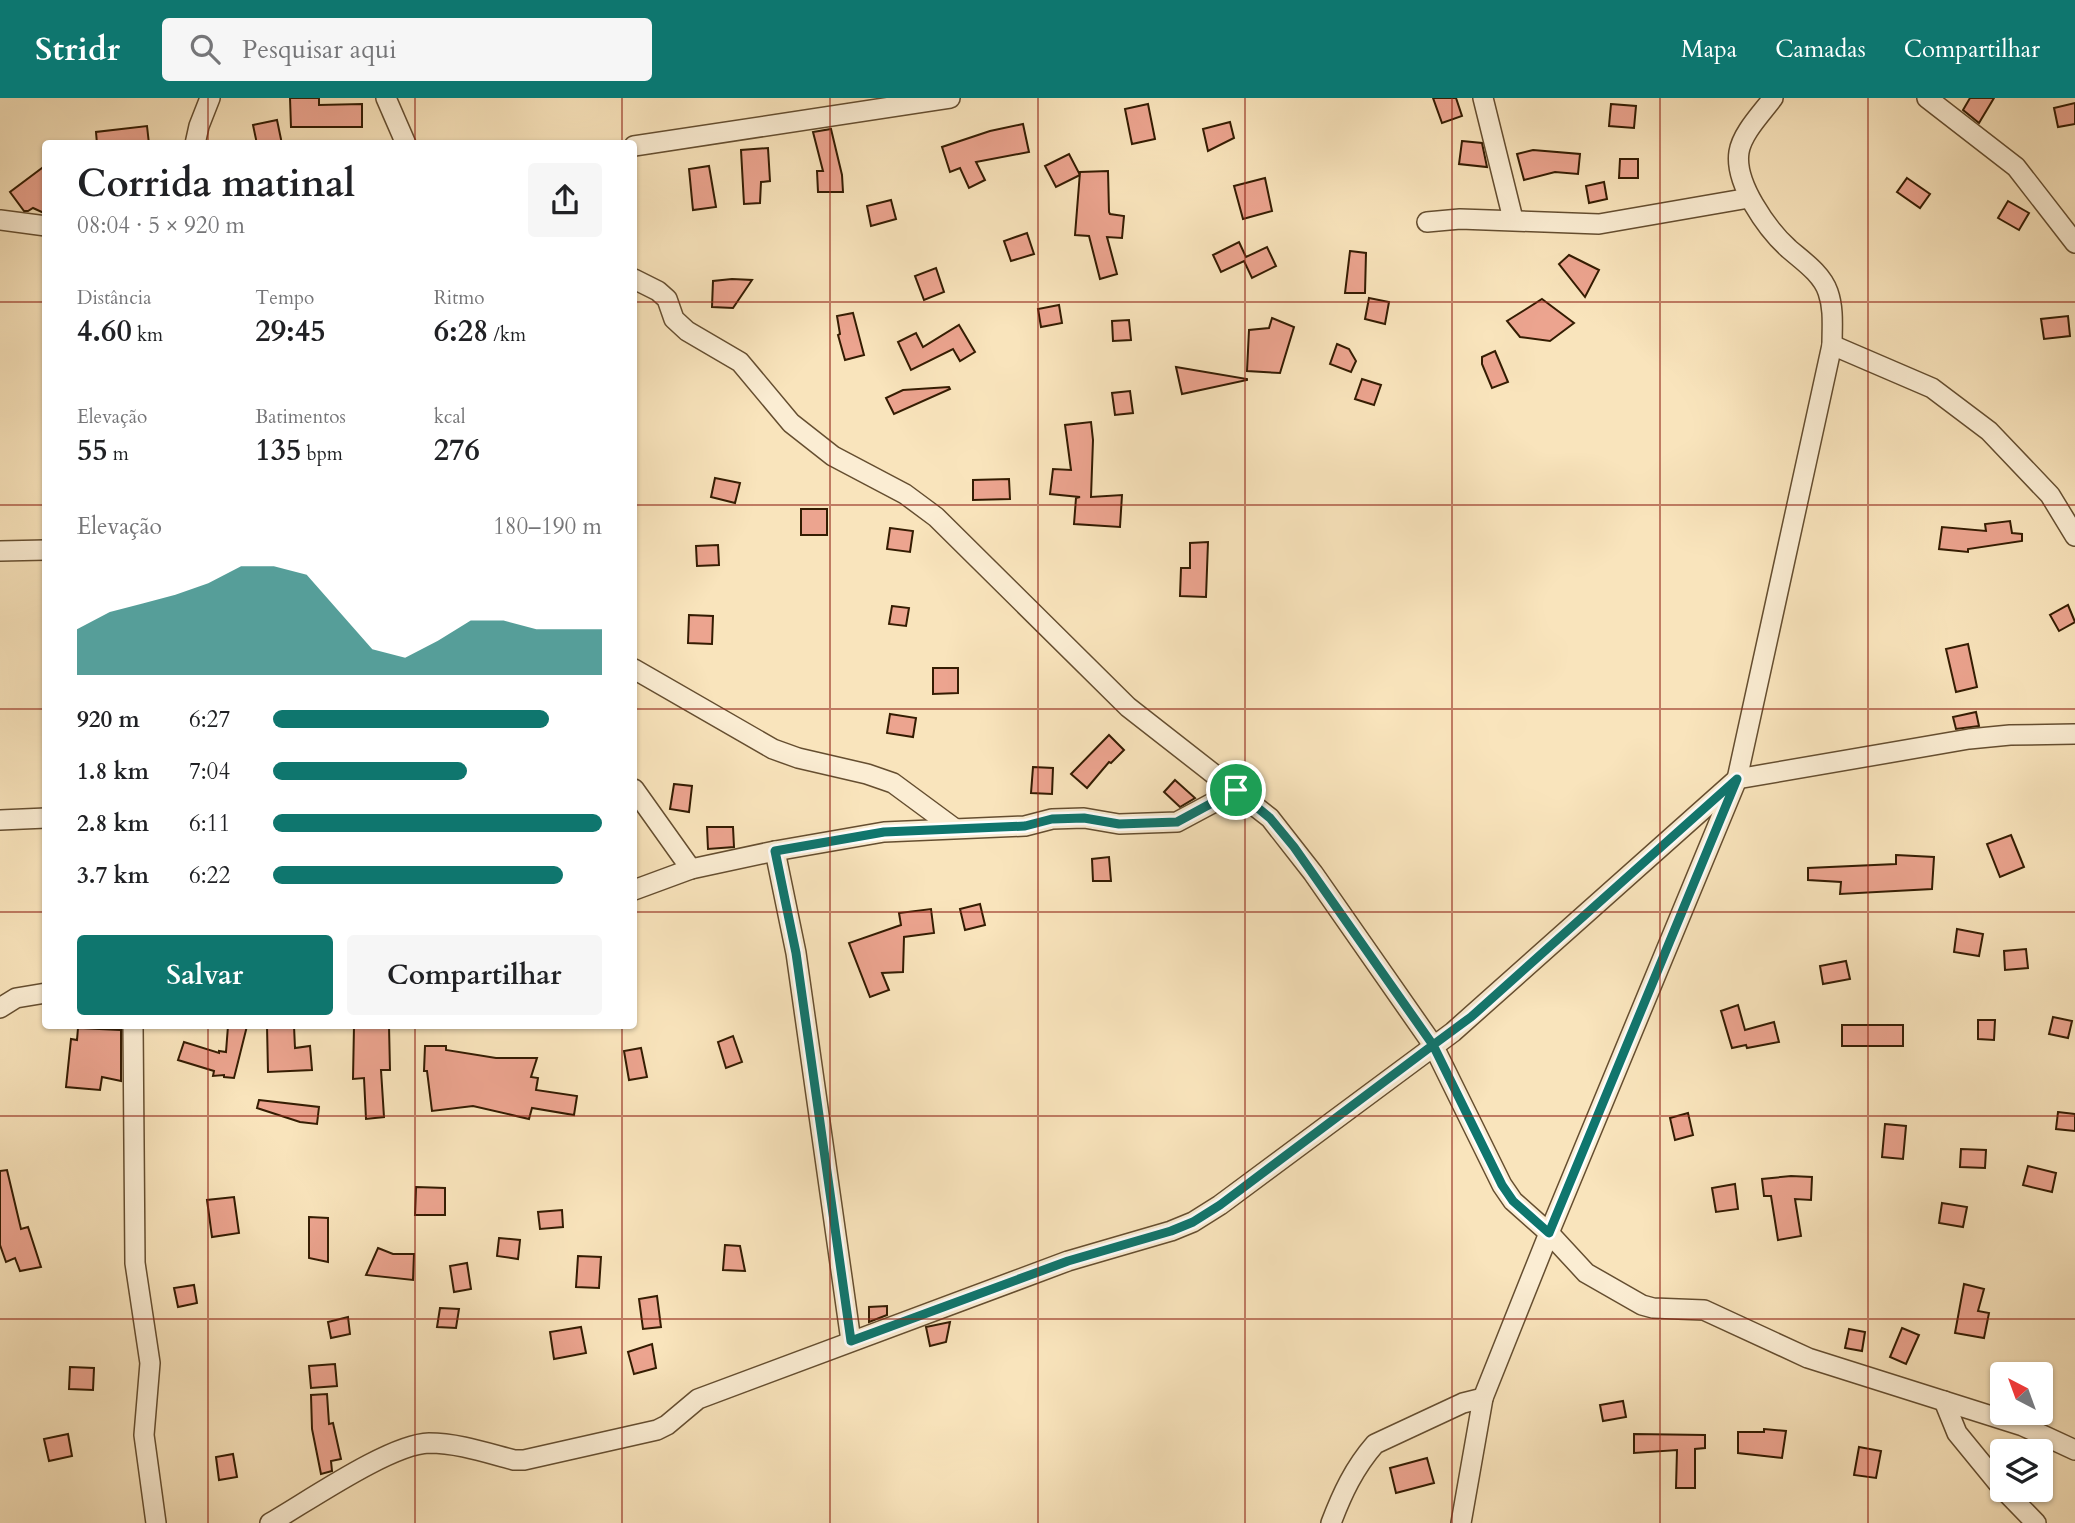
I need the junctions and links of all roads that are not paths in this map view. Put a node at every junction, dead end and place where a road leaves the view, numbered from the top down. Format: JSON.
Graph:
{"nodes":[{"id":1,"x":211,"y":98,"type":"edge"},
{"id":2,"x":386,"y":98,"type":"edge"},
{"id":3,"x":950,"y":98,"type":"edge"},
{"id":4,"x":1483,"y":98,"type":"edge"},
{"id":5,"x":1773,"y":98,"type":"edge"},
{"id":6,"x":1927,"y":98,"type":"edge"},
{"id":7,"x":196,"y":140,"type":"edge"},
{"id":8,"x":404,"y":140,"type":"edge"},
{"id":9,"x":637,"y":146,"type":"edge"},
{"id":10,"x":1749,"y":198,"type":"junction"},
{"id":11,"x":1514,"y":219,"type":"junction"},
{"id":12,"x":0,"y":220,"type":"edge"},
{"id":13,"x":1427,"y":222,"type":"dead end"},
{"id":14,"x":42,"y":225,"type":"edge"},
{"id":15,"x":2075,"y":243,"type":"edge"},
{"id":16,"x":637,"y":280,"type":"edge"},
{"id":17,"x":1832,"y":345,"type":"junction"},
{"id":18,"x":2075,"y":536,"type":"edge"},
{"id":19,"x":42,"y":550,"type":"edge"},
{"id":20,"x":0,"y":551,"type":"edge"},
{"id":21,"x":637,"y":671,"type":"edge"},
{"id":22,"x":2075,"y":734,"type":"edge"},
{"id":23,"x":1737,"y":779,"type":"junction"},
{"id":24,"x":1236,"y":790,"type":"junction"},
{"id":25,"x":637,"y":793,"type":"edge"},
{"id":26,"x":42,"y":818,"type":"edge"},
{"id":27,"x":0,"y":820,"type":"edge"},
{"id":28,"x":954,"y":828,"type":"junction"},
{"id":29,"x":775,"y":851,"type":"junction"},
{"id":30,"x":691,"y":869,"type":"junction"},
{"id":31,"x":637,"y":889,"type":"edge"},
{"id":32,"x":42,"y":994,"type":"edge"},
{"id":33,"x":0,"y":1008,"type":"edge"},
{"id":34,"x":133,"y":1029,"type":"edge"},
{"id":35,"x":1433,"y":1045,"type":"junction"},
{"id":36,"x":1549,"y":1233,"type":"junction"},
{"id":37,"x":851,"y":1341,"type":"junction"},
{"id":38,"x":1483,"y":1398,"type":"junction"},
{"id":39,"x":1944,"y":1401,"type":"junction"},
{"id":40,"x":2075,"y":1450,"type":"edge"},
{"id":41,"x":1990,"y":1474,"type":"edge"},
{"id":42,"x":2015,"y":1502,"type":"edge"},
{"id":43,"x":156,"y":1523,"type":"edge"},
{"id":44,"x":270,"y":1523,"type":"edge"},
{"id":45,"x":1331,"y":1523,"type":"edge"},
{"id":46,"x":1461,"y":1523,"type":"edge"},
{"id":47,"x":2036,"y":1523,"type":"edge"}],
"edges":[{"from":1,"to":7,"type":"street"},
{"from":2,"to":8,"type":"street"},
{"from":3,"to":9,"type":"street"},
{"from":4,"to":11,"type":"street"},
{"from":5,"to":10,"type":"street"},
{"from":6,"to":15,"type":"street"},
{"from":10,"to":11,"type":"street"},
{"from":10,"to":17,"type":"street"},
{"from":11,"to":13,"type":"street"},
{"from":12,"to":14,"type":"street"},
{"from":16,"to":24,"type":"street"},
{"from":17,"to":18,"type":"street"},
{"from":17,"to":23,"type":"street"},
{"from":19,"to":20,"type":"street"},
{"from":21,"to":28,"type":"street"},
{"from":22,"to":23,"type":"street"},
{"from":23,"to":35,"type":"street"},
{"from":23,"to":36,"type":"street"},
{"from":24,"to":28,"type":"street"},
{"from":24,"to":35,"type":"street"},
{"from":25,"to":30,"type":"street"},
{"from":26,"to":27,"type":"street"},
{"from":28,"to":29,"type":"street"},
{"from":29,"to":30,"type":"street"},
{"from":29,"to":37,"type":"street"},
{"from":30,"to":31,"type":"street"},
{"from":32,"to":33,"type":"street"},
{"from":34,"to":43,"type":"street"},
{"from":35,"to":36,"type":"street"},
{"from":35,"to":37,"type":"street"},
{"from":36,"to":38,"type":"street"},
{"from":36,"to":39,"type":"street"},
{"from":37,"to":44,"type":"street"},
{"from":38,"to":45,"type":"street"},
{"from":38,"to":46,"type":"street"},
{"from":39,"to":40,"type":"street"},
{"from":39,"to":41,"type":"street"},
{"from":42,"to":47,"type":"street"}]}
